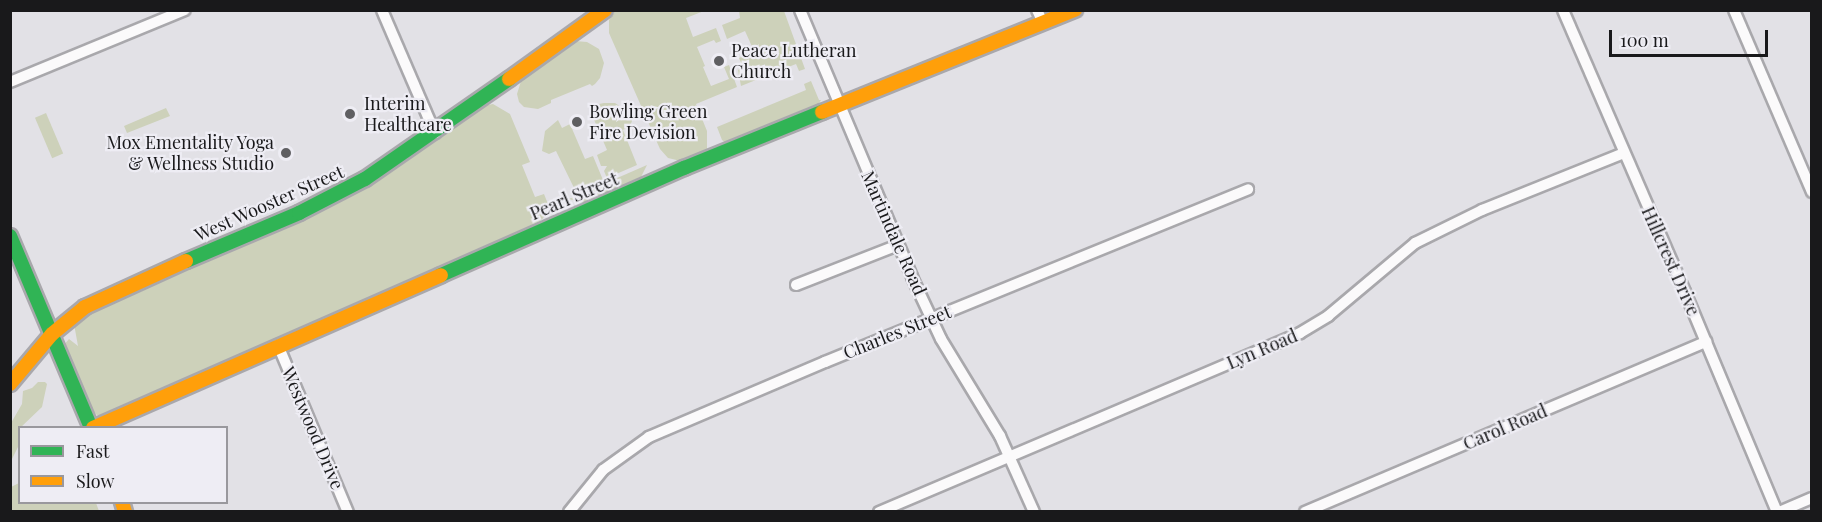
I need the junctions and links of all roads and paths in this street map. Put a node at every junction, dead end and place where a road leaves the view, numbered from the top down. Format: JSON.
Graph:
{"nodes":[{"id":1,"x":185,"y":10,"type":"edge"},
{"id":2,"x":382,"y":10,"type":"edge"},
{"id":3,"x":605,"y":10,"type":"edge"},
{"id":4,"x":800,"y":10,"type":"edge"},
{"id":5,"x":1075,"y":10,"type":"edge"},
{"id":6,"x":1563,"y":10,"type":"edge"},
{"id":7,"x":1737,"y":11,"type":"edge"},
{"id":8,"x":1040,"y":17,"type":"edge"},
{"id":9,"x":10,"y":82,"type":"edge"},
{"id":10,"x":838,"y":105,"type":"junction"},
{"id":11,"x":435,"y":133,"type":"junction"},
{"id":12,"x":1624,"y":153,"type":"junction"},
{"id":13,"x":1248,"y":189,"type":"dead end"},
{"id":14,"x":1812,"y":192,"type":"edge"},
{"id":15,"x":10,"y":236,"type":"edge"},
{"id":16,"x":898,"y":245,"type":"junction"},
{"id":17,"x":796,"y":285,"type":"dead end"},
{"id":18,"x":932,"y":318,"type":"junction"},
{"id":19,"x":52,"y":334,"type":"junction"},
{"id":20,"x":1706,"y":342,"type":"junction"},
{"id":21,"x":278,"y":345,"type":"junction"},
{"id":22,"x":10,"y":384,"type":"edge"},
{"id":23,"x":91,"y":426,"type":"edge"},
{"id":24,"x":96,"y":426,"type":"edge"},
{"id":25,"x":1011,"y":457,"type":"junction"},
{"id":26,"x":1812,"y":498,"type":"edge"},
{"id":27,"x":348,"y":512,"type":"edge"},
{"id":28,"x":569,"y":512,"type":"edge"},
{"id":29,"x":879,"y":512,"type":"edge"},
{"id":30,"x":1034,"y":512,"type":"edge"},
{"id":31,"x":1305,"y":512,"type":"edge"},
{"id":32,"x":1778,"y":512,"type":"edge"}],
"edges":[{"from":1,"to":9,"type":"street"},
{"from":2,"to":11,"type":"street"},
{"from":3,"to":11,"type":"street","name":"West Wooster Street"},
{"from":4,"to":10,"type":"street","name":"Martindale Road"},
{"from":5,"to":8,"type":"street","name":"Pearl Street"},
{"from":6,"to":12,"type":"street","name":"Hillcrest Drive"},
{"from":7,"to":14,"type":"street"},
{"from":8,"to":10,"type":"street","name":"Pearl Street"},
{"from":10,"to":16,"type":"street","name":"Martindale Road"},
{"from":10,"to":21,"type":"street","name":"Pearl Street"},
{"from":11,"to":19,"type":"street","name":"West Wooster Street"},
{"from":12,"to":20,"type":"street","name":"Hillcrest Drive"},
{"from":12,"to":25,"type":"street","name":"Lyn Road"},
{"from":13,"to":18,"type":"street","name":"Charles Street"},
{"from":15,"to":19,"type":"street"},
{"from":16,"to":17,"type":"street"},
{"from":16,"to":18,"type":"street","name":"Martindale Road"},
{"from":18,"to":25,"type":"street","name":"Martindale Road"},
{"from":18,"to":28,"type":"street","name":"Charles Street"},
{"from":19,"to":22,"type":"street","name":"West Wooster Street"},
{"from":19,"to":23,"type":"street"},
{"from":20,"to":31,"type":"street","name":"Carol Road"},
{"from":20,"to":32,"type":"street","name":"Hillcrest Drive"},
{"from":21,"to":24,"type":"street","name":"Pearl Street"},
{"from":21,"to":27,"type":"street","name":"Westwood Drive"},
{"from":25,"to":29,"type":"street","name":"Lyn Road"},
{"from":25,"to":30,"type":"street","name":"Martindale Road"},
{"from":26,"to":32,"type":"street"}]}
